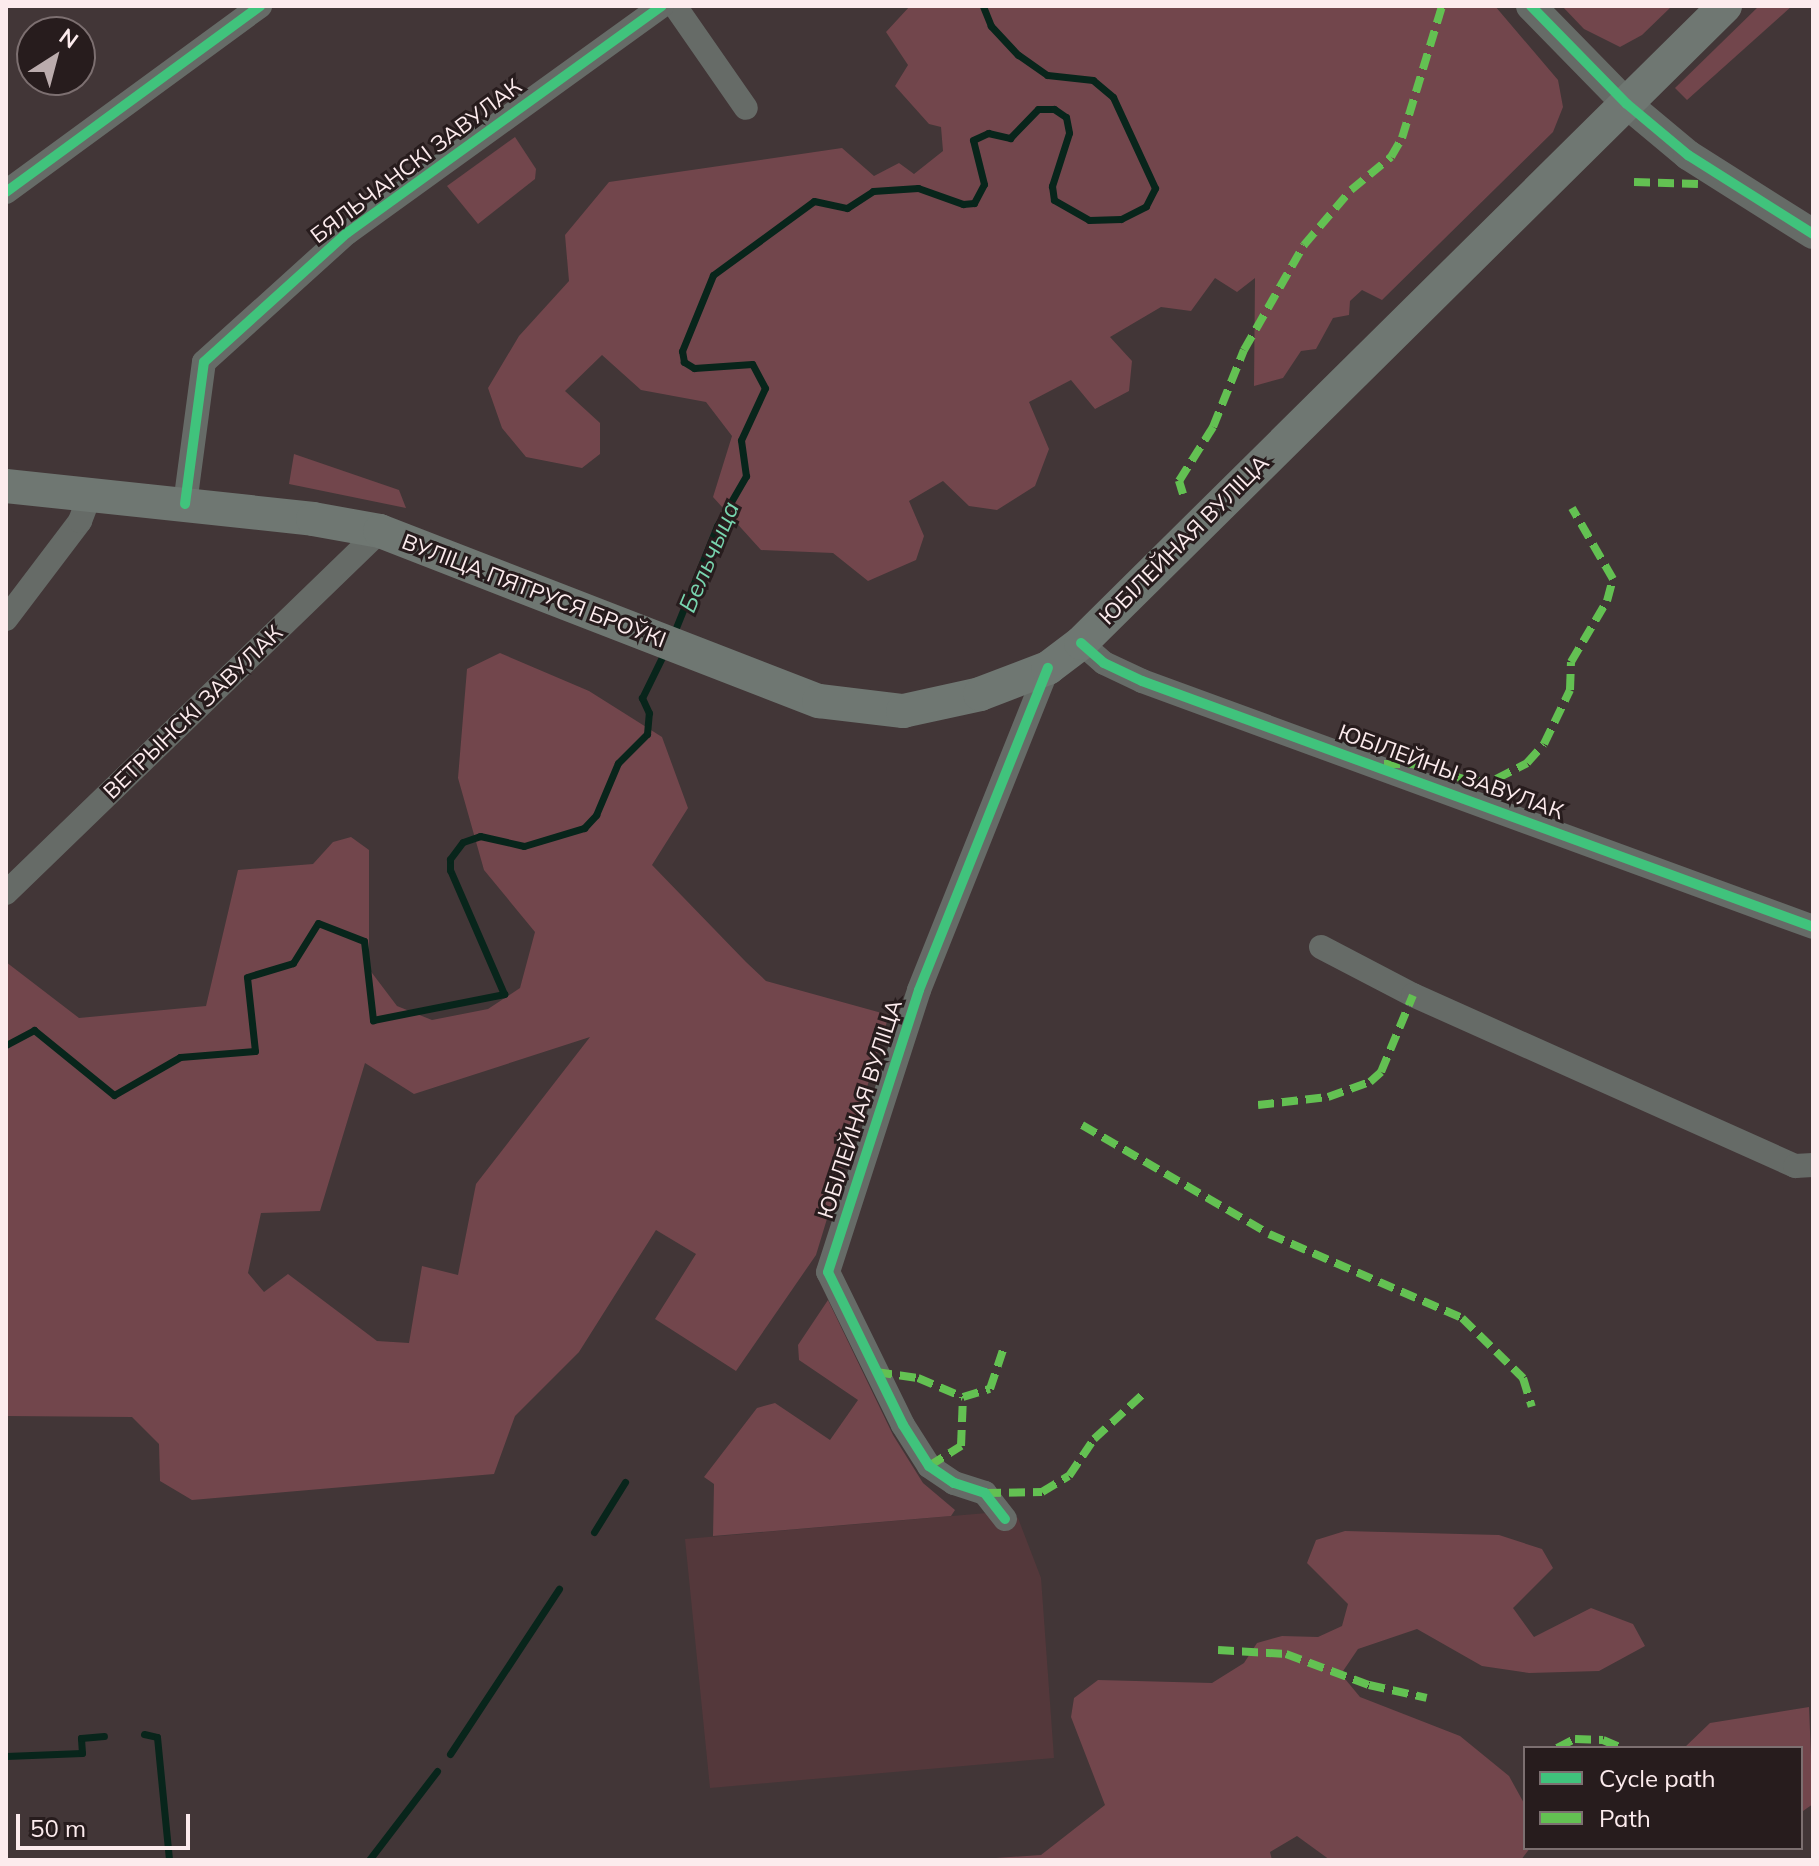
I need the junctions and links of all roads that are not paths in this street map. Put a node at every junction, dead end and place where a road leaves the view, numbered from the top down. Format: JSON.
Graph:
{"nodes":[{"id":1,"x":260,"y":6,"type":"edge"},
{"id":2,"x":662,"y":6,"type":"edge"},
{"id":3,"x":675,"y":6,"type":"edge"},
{"id":4,"x":1531,"y":6,"type":"edge"},
{"id":5,"x":1725,"y":6,"type":"edge"},
{"id":6,"x":1627,"y":104,"type":"junction"},
{"id":7,"x":746,"y":108,"type":"dead end"},
{"id":8,"x":6,"y":192,"type":"edge"},
{"id":9,"x":1813,"y":234,"type":"edge"},
{"id":10,"x":6,"y":486,"type":"edge"},
{"id":11,"x":90,"y":495,"type":"junction"},
{"id":12,"x":185,"y":504,"type":"junction"},
{"id":13,"x":380,"y":531,"type":"junction"},
{"id":14,"x":6,"y":619,"type":"edge"},
{"id":15,"x":1081,"y":643,"type":"junction"},
{"id":16,"x":1048,"y":668,"type":"junction"},
{"id":17,"x":6,"y":893,"type":"edge"},
{"id":18,"x":1813,"y":927,"type":"edge"},
{"id":19,"x":1321,"y":947,"type":"dead end"},
{"id":20,"x":1813,"y":1165,"type":"edge"},
{"id":21,"x":1005,"y":1519,"type":"dead end"}],
"edges":[{"from":1,"to":8,"type":"street"},
{"from":2,"to":12,"type":"street","name":"БЯЛЬЧАНСКІ ЗАВУЛАК"},
{"from":3,"to":7,"type":"street"},
{"from":4,"to":6,"type":"street"},
{"from":5,"to":6,"type":"main road","name":"ЮБІЛЕЙНАЯ ВУЛІЦА"},
{"from":6,"to":9,"type":"street"},
{"from":6,"to":15,"type":"main road","name":"ЮБІЛЕЙНАЯ ВУЛІЦА"},
{"from":10,"to":11,"type":"main road","name":"ВУЛІЦА ПЯТРУСЯ БРОЎКІ"},
{"from":11,"to":12,"type":"main road","name":"ВУЛІЦА ПЯТРУСЯ БРОЎКІ"},
{"from":11,"to":14,"type":"street"},
{"from":12,"to":13,"type":"main road","name":"ВУЛІЦА ПЯТРУСЯ БРОЎКІ"},
{"from":13,"to":16,"type":"main road","name":"ВУЛІЦА ПЯТРУСЯ БРОЎКІ"},
{"from":13,"to":17,"type":"street","name":"ВЕТРЫНСКІ ЗАВУЛАК"},
{"from":15,"to":16,"type":"main road","name":"ЮБІЛЕЙНАЯ ВУЛІЦА"},
{"from":15,"to":18,"type":"street","name":"ЮБІЛЕЙНЫ ЗАВУЛАК"},
{"from":16,"to":21,"type":"street","name":"ЮБІЛЕЙНАЯ ВУЛІЦА"},
{"from":19,"to":20,"type":"street"}]}
